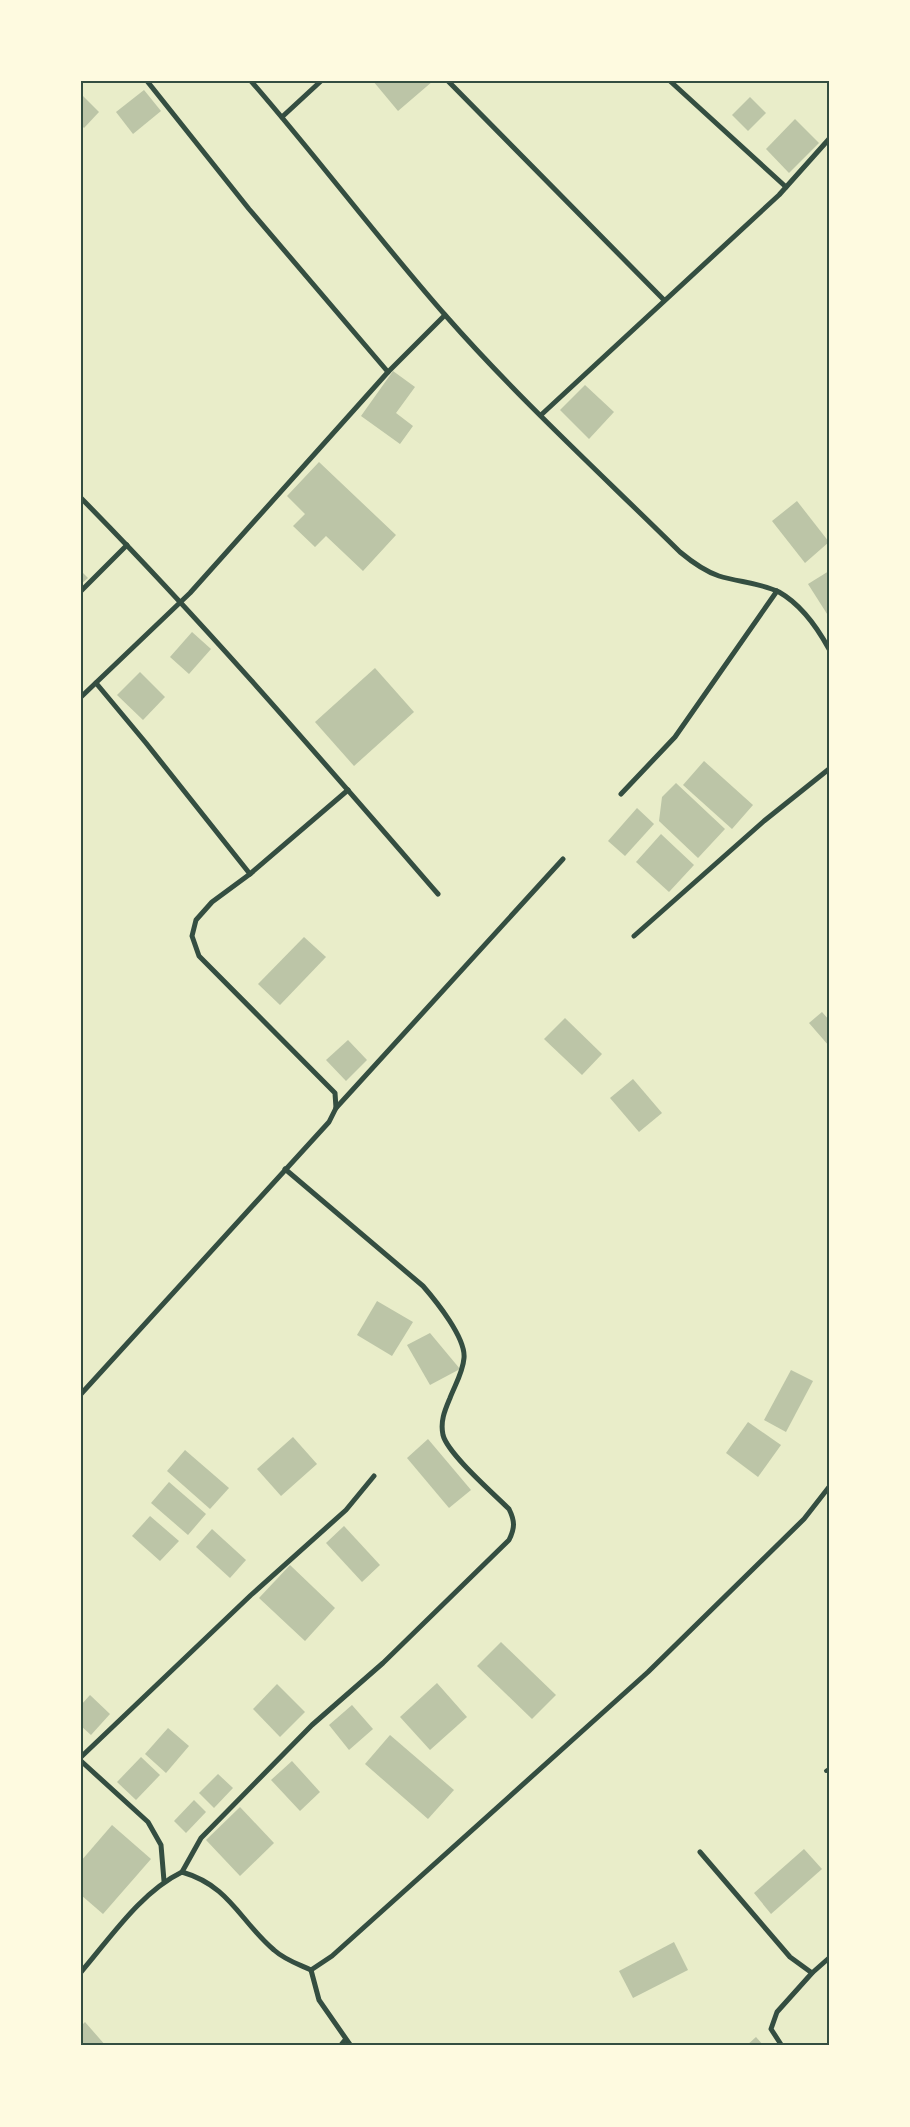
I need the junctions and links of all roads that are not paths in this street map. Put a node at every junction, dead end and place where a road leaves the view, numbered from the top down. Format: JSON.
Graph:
{"nodes":[{"id":1,"x":146,"y":81,"type":"edge"},
{"id":2,"x":251,"y":81,"type":"edge"},
{"id":3,"x":321,"y":81,"type":"edge"},
{"id":4,"x":448,"y":81,"type":"edge"},
{"id":5,"x":670,"y":81,"type":"edge"},
{"id":6,"x":282,"y":116,"type":"junction"},
{"id":7,"x":829,"y":139,"type":"edge"},
{"id":8,"x":786,"y":187,"type":"junction"},
{"id":9,"x":664,"y":300,"type":"junction"},
{"id":10,"x":445,"y":315,"type":"junction"},
{"id":11,"x":388,"y":372,"type":"junction"},
{"id":12,"x":541,"y":415,"type":"junction"},
{"id":13,"x":81,"y":498,"type":"edge"},
{"id":14,"x":127,"y":545,"type":"junction"},
{"id":15,"x":81,"y":591,"type":"edge"},
{"id":16,"x":777,"y":591,"type":"junction"},
{"id":17,"x":180,"y":602,"type":"junction"},
{"id":18,"x":829,"y":650,"type":"edge"},
{"id":19,"x":96,"y":683,"type":"junction"},
{"id":20,"x":81,"y":697,"type":"edge"},
{"id":21,"x":829,"y":769,"type":"edge"},
{"id":22,"x":348,"y":790,"type":"junction"},
{"id":23,"x":621,"y":794,"type":"dead end"},
{"id":24,"x":563,"y":859,"type":"dead end"},
{"id":25,"x":250,"y":874,"type":"junction"},
{"id":26,"x":438,"y":894,"type":"dead end"},
{"id":27,"x":634,"y":936,"type":"dead end"},
{"id":28,"x":336,"y":1108,"type":"junction"},
{"id":29,"x":286,"y":1169,"type":"junction"},
{"id":30,"x":81,"y":1394,"type":"edge"},
{"id":31,"x":374,"y":1476,"type":"dead end"},
{"id":32,"x":829,"y":1487,"type":"edge"},
{"id":33,"x":81,"y":1759,"type":"edge"},
{"id":34,"x":700,"y":1852,"type":"dead end"},
{"id":35,"x":182,"y":1872,"type":"junction"},
{"id":36,"x":164,"y":1881,"type":"junction"},
{"id":37,"x":829,"y":1958,"type":"edge"},
{"id":38,"x":311,"y":1970,"type":"junction"},
{"id":39,"x":81,"y":1972,"type":"edge"},
{"id":40,"x":812,"y":1973,"type":"junction"},
{"id":41,"x":346,"y":2040,"type":"junction"},
{"id":42,"x":340,"y":2046,"type":"edge"},
{"id":43,"x":351,"y":2046,"type":"edge"},
{"id":44,"x":782,"y":2046,"type":"edge"}],
"edges":[{"from":1,"to":11,"type":"street"},
{"from":2,"to":6,"type":"street"},
{"from":3,"to":6,"type":"street"},
{"from":4,"to":9,"type":"street"},
{"from":5,"to":8,"type":"street"},
{"from":6,"to":10,"type":"street"},
{"from":7,"to":8,"type":"street"},
{"from":8,"to":9,"type":"street"},
{"from":9,"to":12,"type":"street"},
{"from":10,"to":11,"type":"street"},
{"from":10,"to":12,"type":"street"},
{"from":11,"to":17,"type":"street"},
{"from":12,"to":16,"type":"street"},
{"from":13,"to":14,"type":"street"},
{"from":14,"to":15,"type":"street"},
{"from":14,"to":17,"type":"street"},
{"from":16,"to":18,"type":"street"},
{"from":16,"to":23,"type":"street"},
{"from":17,"to":19,"type":"street"},
{"from":17,"to":22,"type":"street"},
{"from":19,"to":20,"type":"street"},
{"from":19,"to":25,"type":"street"},
{"from":21,"to":27,"type":"street"},
{"from":22,"to":25,"type":"street"},
{"from":22,"to":26,"type":"street"},
{"from":24,"to":28,"type":"street"},
{"from":25,"to":28,"type":"street"},
{"from":28,"to":29,"type":"street"},
{"from":29,"to":30,"type":"street"},
{"from":29,"to":35,"type":"street"},
{"from":31,"to":33,"type":"street"},
{"from":32,"to":38,"type":"street"},
{"from":33,"to":36,"type":"street"},
{"from":34,"to":40,"type":"street"},
{"from":35,"to":36,"type":"street"},
{"from":35,"to":38,"type":"street"},
{"from":36,"to":39,"type":"street"},
{"from":37,"to":40,"type":"street"},
{"from":38,"to":41,"type":"street"},
{"from":40,"to":44,"type":"street"},
{"from":41,"to":42,"type":"street"},
{"from":41,"to":43,"type":"street"}]}
